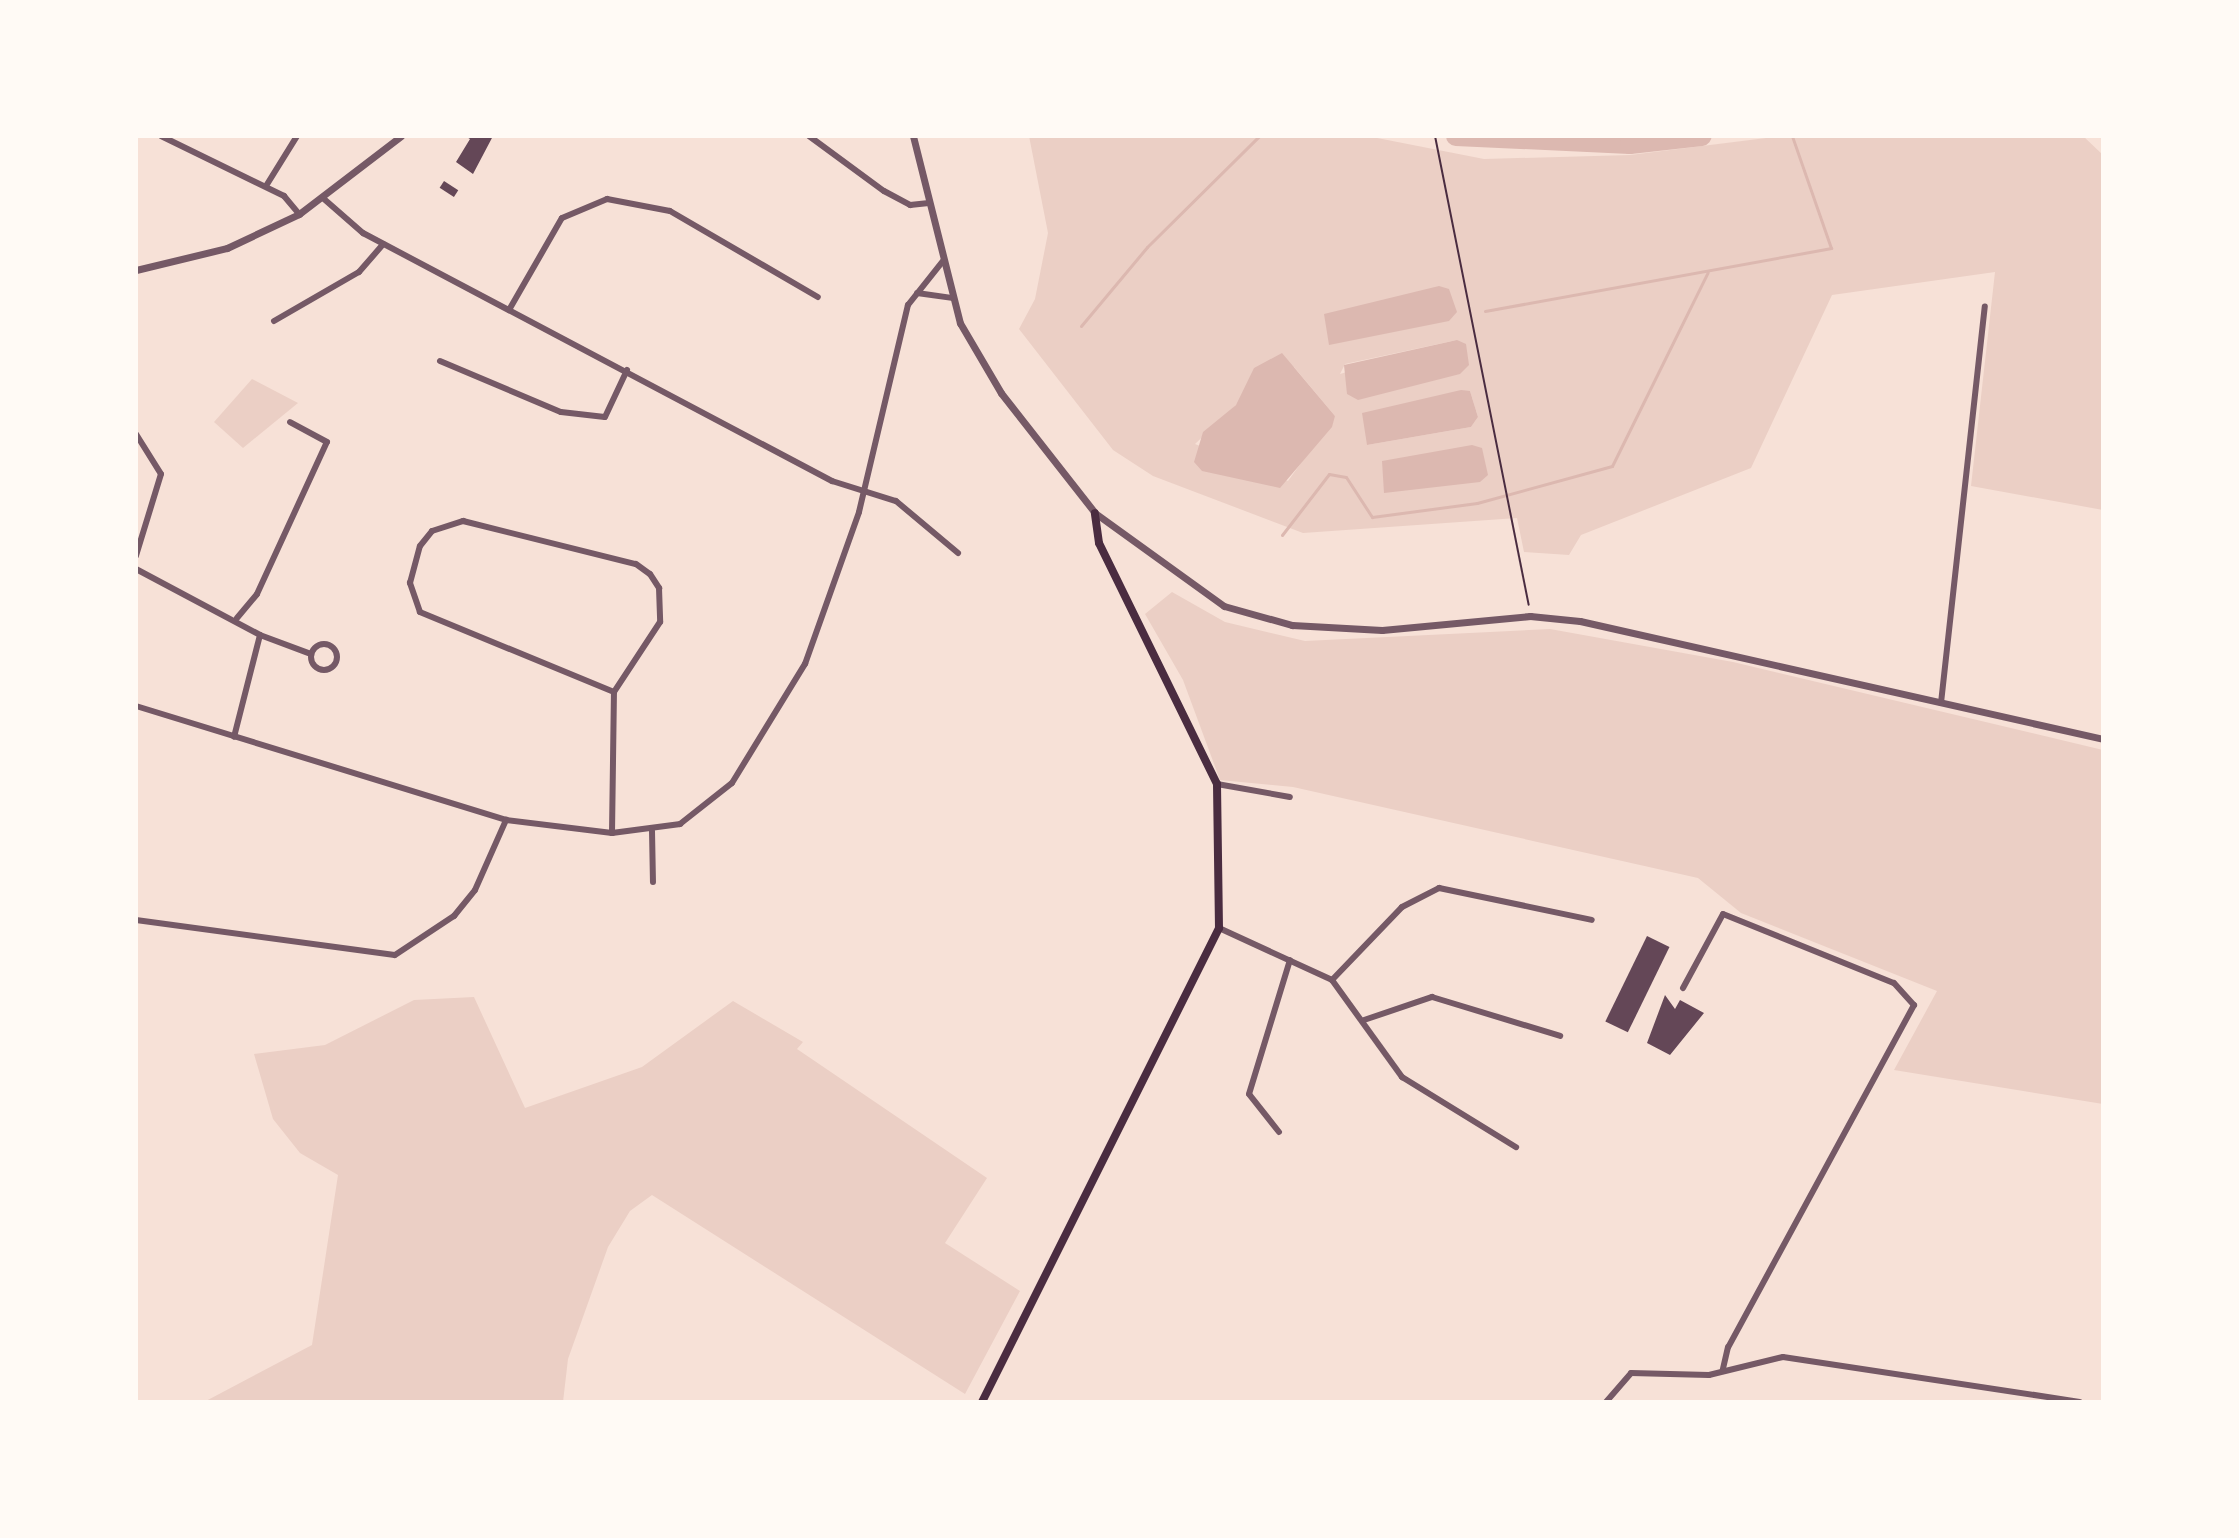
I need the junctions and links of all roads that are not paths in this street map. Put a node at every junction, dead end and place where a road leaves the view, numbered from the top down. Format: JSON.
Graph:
{"nodes":[{"id":1,"x":161,"y":136,"type":"edge"},
{"id":2,"x":297,"y":136,"type":"edge"},
{"id":3,"x":401,"y":136,"type":"edge"},
{"id":4,"x":809,"y":136,"type":"edge"},
{"id":5,"x":913,"y":136,"type":"edge"},
{"id":6,"x":266,"y":186,"type":"junction"},
{"id":7,"x":324,"y":199,"type":"junction"},
{"id":8,"x":929,"y":203,"type":"junction"},
{"id":9,"x":299,"y":214,"type":"junction"},
{"id":10,"x":383,"y":244,"type":"junction"},
{"id":11,"x":943,"y":261,"type":"junction"},
{"id":12,"x":136,"y":270,"type":"edge"},
{"id":13,"x":917,"y":293,"type":"junction"},
{"id":14,"x":818,"y":297,"type":"dead end"},
{"id":15,"x":952,"y":298,"type":"junction"},
{"id":16,"x":1985,"y":306,"type":"dead end"},
{"id":17,"x":509,"y":310,"type":"junction"},
{"id":18,"x":274,"y":321,"type":"dead end"},
{"id":19,"x":440,"y":361,"type":"dead end"},
{"id":20,"x":627,"y":370,"type":"junction"},
{"id":21,"x":290,"y":422,"type":"dead end"},
{"id":22,"x":136,"y":434,"type":"edge"},
{"id":23,"x":863,"y":492,"type":"junction"},
{"id":24,"x":1095,"y":513,"type":"junction"},
{"id":25,"x":958,"y":553,"type":"dead end"},
{"id":26,"x":136,"y":556,"type":"edge"},
{"id":27,"x":136,"y":569,"type":"edge"},
{"id":28,"x":237,"y":618,"type":"junction"},
{"id":29,"x":260,"y":635,"type":"junction"},
{"id":30,"x":311,"y":654,"type":"junction"},
{"id":31,"x":614,"y":692,"type":"junction"},
{"id":32,"x":1941,"y":703,"type":"junction"},
{"id":33,"x":136,"y":706,"type":"edge"},
{"id":34,"x":234,"y":737,"type":"junction"},
{"id":35,"x":2103,"y":739,"type":"edge"},
{"id":36,"x":1217,"y":784,"type":"junction"},
{"id":37,"x":1290,"y":797,"type":"dead end"},
{"id":38,"x":506,"y":820,"type":"junction"},
{"id":39,"x":652,"y":831,"type":"junction"},
{"id":40,"x":612,"y":833,"type":"junction"},
{"id":41,"x":653,"y":882,"type":"dead end"},
{"id":42,"x":136,"y":920,"type":"edge"},
{"id":43,"x":1592,"y":920,"type":"dead end"},
{"id":44,"x":1219,"y":928,"type":"junction"},
{"id":45,"x":1290,"y":960,"type":"junction"},
{"id":46,"x":1332,"y":980,"type":"junction"},
{"id":47,"x":1683,"y":988,"type":"dead end"},
{"id":48,"x":1364,"y":1020,"type":"junction"},
{"id":49,"x":1560,"y":1036,"type":"dead end"},
{"id":50,"x":1279,"y":1132,"type":"dead end"},
{"id":51,"x":1516,"y":1147,"type":"dead end"},
{"id":52,"x":1723,"y":1369,"type":"junction"},
{"id":53,"x":982,"y":1402,"type":"edge"},
{"id":54,"x":1606,"y":1402,"type":"edge"},
{"id":55,"x":2080,"y":1402,"type":"edge"}],
"edges":[{"from":1,"to":6,"type":"street"},
{"from":2,"to":6,"type":"street"},
{"from":3,"to":7,"type":"street"},
{"from":4,"to":8,"type":"street"},
{"from":5,"to":8,"type":"street"},
{"from":6,"to":9,"type":"street"},
{"from":7,"to":9,"type":"street"},
{"from":7,"to":10,"type":"street"},
{"from":8,"to":11,"type":"street"},
{"from":9,"to":12,"type":"street"},
{"from":10,"to":17,"type":"street"},
{"from":10,"to":18,"type":"street"},
{"from":11,"to":13,"type":"street"},
{"from":11,"to":15,"type":"street"},
{"from":13,"to":15,"type":"street"},
{"from":13,"to":23,"type":"street"},
{"from":14,"to":17,"type":"street"},
{"from":15,"to":24,"type":"street"},
{"from":16,"to":32,"type":"street"},
{"from":17,"to":20,"type":"street"},
{"from":19,"to":20,"type":"street"},
{"from":20,"to":23,"type":"street"},
{"from":21,"to":28,"type":"street"},
{"from":22,"to":26,"type":"street"},
{"from":23,"to":25,"type":"street"},
{"from":23,"to":39,"type":"street"},
{"from":24,"to":32,"type":"street"},
{"from":24,"to":36,"type":"main road"},
{"from":27,"to":28,"type":"street"},
{"from":28,"to":29,"type":"street"},
{"from":29,"to":30,"type":"street"},
{"from":29,"to":34,"type":"street"},
{"from":30,"to":30,"type":"street"},
{"from":31,"to":31,"type":"street"},
{"from":31,"to":40,"type":"street"},
{"from":32,"to":35,"type":"street"},
{"from":33,"to":34,"type":"street"},
{"from":34,"to":38,"type":"street"},
{"from":36,"to":37,"type":"street"},
{"from":36,"to":44,"type":"main road"},
{"from":38,"to":40,"type":"street"},
{"from":38,"to":42,"type":"street"},
{"from":39,"to":40,"type":"street"},
{"from":39,"to":41,"type":"street"},
{"from":43,"to":46,"type":"street"},
{"from":44,"to":45,"type":"street"},
{"from":44,"to":53,"type":"main road"},
{"from":45,"to":46,"type":"street"},
{"from":45,"to":50,"type":"street"},
{"from":46,"to":48,"type":"street"},
{"from":47,"to":52,"type":"street"},
{"from":48,"to":49,"type":"street"},
{"from":48,"to":51,"type":"street"},
{"from":52,"to":54,"type":"street"},
{"from":52,"to":55,"type":"street"}]}
